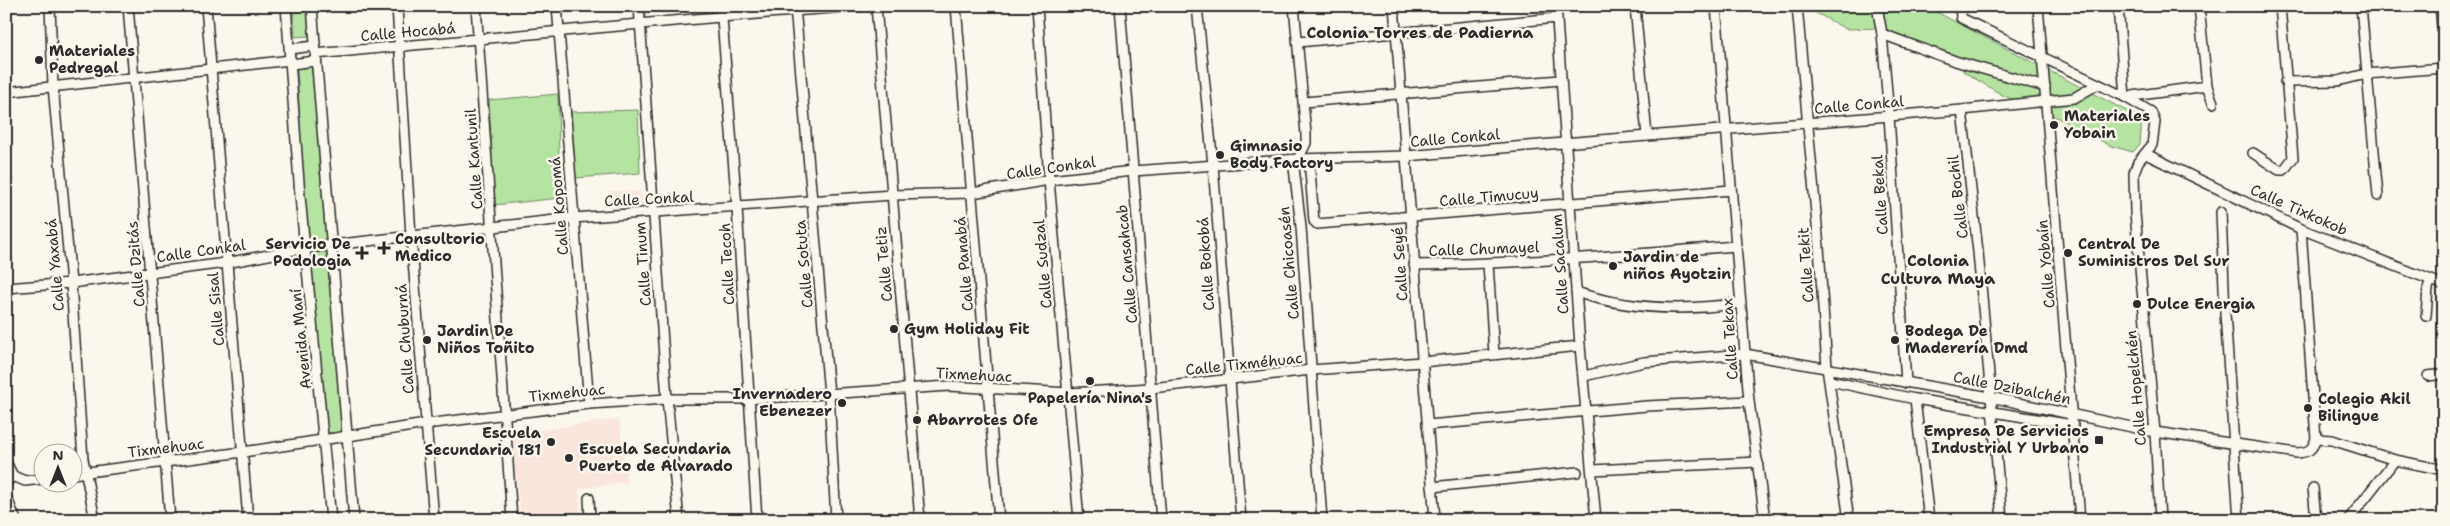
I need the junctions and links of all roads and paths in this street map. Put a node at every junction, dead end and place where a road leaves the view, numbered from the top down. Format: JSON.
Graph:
{"nodes":[{"id":1,"x":50,"y":6,"type":"edge"},
{"id":2,"x":128,"y":6,"type":"edge"},
{"id":3,"x":206,"y":6,"type":"edge"},
{"id":4,"x":286,"y":6,"type":"edge"},
{"id":5,"x":312,"y":6,"type":"edge"},
{"id":6,"x":397,"y":6,"type":"edge"},
{"id":7,"x":476,"y":6,"type":"edge"},
{"id":8,"x":557,"y":6,"type":"edge"},
{"id":9,"x":638,"y":6,"type":"edge"},
{"id":10,"x":721,"y":6,"type":"edge"},
{"id":11,"x":863,"y":6,"type":"edge"},
{"id":12,"x":876,"y":6,"type":"edge"},
{"id":13,"x":956,"y":6,"type":"edge"},
{"id":14,"x":1037,"y":6,"type":"edge"},
{"id":15,"x":1120,"y":6,"type":"edge"},
{"id":16,"x":1197,"y":6,"type":"edge"},
{"id":17,"x":1294,"y":6,"type":"edge"},
{"id":18,"x":1394,"y":6,"type":"edge"},
{"id":19,"x":1556,"y":6,"type":"edge"},
{"id":20,"x":1635,"y":6,"type":"edge"},
{"id":21,"x":1716,"y":6,"type":"edge"},
{"id":22,"x":1797,"y":6,"type":"edge"},
{"id":23,"x":1876,"y":6,"type":"edge"},
{"id":24,"x":1960,"y":6,"type":"edge"},
{"id":25,"x":2038,"y":6,"type":"edge"},
{"id":26,"x":2118,"y":6,"type":"edge"},
{"id":27,"x":2199,"y":6,"type":"edge"},
{"id":28,"x":2280,"y":6,"type":"edge"},
{"id":29,"x":2361,"y":6,"type":"edge"},
{"id":30,"x":2440,"y":6,"type":"edge"},
{"id":31,"x":795,"y":8,"type":"edge"},
{"id":32,"x":722,"y":17,"type":"junction"},
{"id":33,"x":1557,"y":18,"type":"junction"},
{"id":34,"x":640,"y":26,"type":"junction"},
{"id":35,"x":559,"y":30,"type":"junction"},
{"id":36,"x":1396,"y":33,"type":"junction"},
{"id":37,"x":1882,"y":34,"type":"junction"},
{"id":38,"x":480,"y":38,"type":"junction"},
{"id":39,"x":1298,"y":42,"type":"junction"},
{"id":40,"x":2444,"y":45,"type":"edge"},
{"id":41,"x":401,"y":47,"type":"junction"},
{"id":42,"x":290,"y":49,"type":"junction"},
{"id":43,"x":315,"y":54,"type":"junction"},
{"id":44,"x":2044,"y":58,"type":"junction"},
{"id":45,"x":291,"y":62,"type":"junction"},
{"id":46,"x":2444,"y":68,"type":"edge"},
{"id":47,"x":210,"y":69,"type":"junction"},
{"id":48,"x":2366,"y":74,"type":"junction"},
{"id":49,"x":134,"y":77,"type":"junction"},
{"id":50,"x":1560,"y":80,"type":"junction"},
{"id":51,"x":2285,"y":82,"type":"junction"},
{"id":52,"x":2098,"y":84,"type":"junction"},
{"id":53,"x":53,"y":86,"type":"junction"},
{"id":54,"x":2207,"y":86,"type":"junction"},
{"id":55,"x":2045,"y":87,"type":"junction"},
{"id":56,"x":6,"y":92,"type":"edge"},
{"id":57,"x":1401,"y":94,"type":"junction"},
{"id":58,"x":2125,"y":97,"type":"junction"},
{"id":59,"x":1304,"y":102,"type":"junction"},
{"id":60,"x":2046,"y":103,"type":"junction"},
{"id":61,"x":2212,"y":103,"type":"dead end"},
{"id":62,"x":1962,"y":110,"type":"junction"},
{"id":63,"x":1889,"y":116,"type":"junction"},
{"id":64,"x":1806,"y":123,"type":"junction"},
{"id":65,"x":1726,"y":130,"type":"junction"},
{"id":66,"x":1647,"y":136,"type":"junction"},
{"id":67,"x":1566,"y":143,"type":"junction"},
{"id":68,"x":2253,"y":153,"type":"dead end"},
{"id":69,"x":2146,"y":154,"type":"junction"},
{"id":70,"x":1406,"y":156,"type":"junction"},
{"id":71,"x":1298,"y":159,"type":"junction"},
{"id":72,"x":1309,"y":159,"type":"junction"},
{"id":73,"x":1212,"y":165,"type":"junction"},
{"id":74,"x":1133,"y":171,"type":"junction"},
{"id":75,"x":1049,"y":180,"type":"junction"},
{"id":76,"x":1731,"y":190,"type":"junction"},
{"id":77,"x":972,"y":193,"type":"junction"},
{"id":78,"x":892,"y":195,"type":"junction"},
{"id":79,"x":2378,"y":196,"type":"dead end"},
{"id":80,"x":812,"y":202,"type":"junction"},
{"id":81,"x":1570,"y":204,"type":"junction"},
{"id":82,"x":737,"y":208,"type":"junction"},
{"id":83,"x":653,"y":212,"type":"junction"},
{"id":84,"x":2221,"y":212,"type":"dead end"},
{"id":85,"x":573,"y":218,"type":"junction"},
{"id":86,"x":1410,"y":218,"type":"junction"},
{"id":87,"x":492,"y":226,"type":"junction"},
{"id":88,"x":2301,"y":229,"type":"junction"},
{"id":89,"x":412,"y":236,"type":"junction"},
{"id":90,"x":332,"y":246,"type":"junction"},
{"id":91,"x":1736,"y":246,"type":"junction"},
{"id":92,"x":305,"y":248,"type":"junction"},
{"id":93,"x":1574,"y":259,"type":"junction"},
{"id":94,"x":226,"y":263,"type":"junction"},
{"id":95,"x":1488,"y":264,"type":"junction"},
{"id":96,"x":1414,"y":265,"type":"junction"},
{"id":97,"x":150,"y":273,"type":"junction"},
{"id":98,"x":2431,"y":280,"type":"junction"},
{"id":99,"x":71,"y":283,"type":"junction"},
{"id":100,"x":2444,"y":285,"type":"edge"},
{"id":101,"x":6,"y":288,"type":"edge"},
{"id":102,"x":1576,"y":292,"type":"junction"},
{"id":103,"x":1742,"y":303,"type":"junction"},
{"id":104,"x":2426,"y":316,"type":"dead end"},
{"id":105,"x":1580,"y":346,"type":"junction"},
{"id":106,"x":1494,"y":354,"type":"junction"},
{"id":107,"x":1745,"y":354,"type":"junction"},
{"id":108,"x":1422,"y":362,"type":"junction"},
{"id":109,"x":1827,"y":368,"type":"junction"},
{"id":110,"x":1311,"y":370,"type":"junction"},
{"id":111,"x":2444,"y":374,"type":"edge"},
{"id":112,"x":1584,"y":376,"type":"junction"},
{"id":113,"x":2428,"y":376,"type":"dead end"},
{"id":114,"x":1228,"y":378,"type":"junction"},
{"id":115,"x":1830,"y":381,"type":"junction"},
{"id":116,"x":1906,"y":383,"type":"junction"},
{"id":117,"x":908,"y":387,"type":"junction"},
{"id":118,"x":1151,"y":388,"type":"junction"},
{"id":119,"x":988,"y":390,"type":"junction"},
{"id":120,"x":1069,"y":393,"type":"junction"},
{"id":121,"x":828,"y":394,"type":"junction"},
{"id":122,"x":1990,"y":397,"type":"junction"},
{"id":123,"x":748,"y":398,"type":"junction"},
{"id":124,"x":667,"y":399,"type":"junction"},
{"id":125,"x":1915,"y":399,"type":"junction"},
{"id":126,"x":1748,"y":401,"type":"junction"},
{"id":127,"x":588,"y":404,"type":"junction"},
{"id":128,"x":1588,"y":410,"type":"junction"},
{"id":129,"x":1992,"y":410,"type":"junction"},
{"id":130,"x":505,"y":414,"type":"junction"},
{"id":131,"x":2072,"y":414,"type":"junction"},
{"id":132,"x":426,"y":424,"type":"junction"},
{"id":133,"x":1427,"y":425,"type":"junction"},
{"id":134,"x":2073,"y":425,"type":"junction"},
{"id":135,"x":2155,"y":432,"type":"junction"},
{"id":136,"x":348,"y":435,"type":"junction"},
{"id":137,"x":2316,"y":438,"type":"junction"},
{"id":138,"x":324,"y":439,"type":"junction"},
{"id":139,"x":2235,"y":444,"type":"junction"},
{"id":140,"x":243,"y":452,"type":"junction"},
{"id":141,"x":2395,"y":460,"type":"junction"},
{"id":142,"x":6,"y":462,"type":"edge"},
{"id":143,"x":165,"y":462,"type":"junction"},
{"id":144,"x":1758,"y":462,"type":"junction"},
{"id":145,"x":1592,"y":470,"type":"junction"},
{"id":146,"x":2444,"y":470,"type":"edge"},
{"id":147,"x":86,"y":472,"type":"junction"},
{"id":148,"x":1577,"y":472,"type":"dead end"},
{"id":149,"x":82,"y":473,"type":"edge"},
{"id":150,"x":13,"y":476,"type":"junction"},
{"id":151,"x":32,"y":480,"type":"edge"},
{"id":152,"x":6,"y":483,"type":"edge"},
{"id":153,"x":1432,"y":487,"type":"junction"},
{"id":154,"x":2312,"y":488,"type":"dead end"},
{"id":155,"x":6,"y":496,"type":"edge"},
{"id":156,"x":589,"y":498,"type":"dead end"},
{"id":157,"x":1765,"y":519,"type":"edge"},
{"id":158,"x":16,"y":520,"type":"edge"},
{"id":159,"x":95,"y":520,"type":"edge"},
{"id":160,"x":170,"y":520,"type":"edge"},
{"id":161,"x":248,"y":520,"type":"edge"},
{"id":162,"x":331,"y":520,"type":"edge"},
{"id":163,"x":354,"y":520,"type":"edge"},
{"id":164,"x":434,"y":520,"type":"edge"},
{"id":165,"x":512,"y":520,"type":"edge"},
{"id":166,"x":590,"y":520,"type":"edge"},
{"id":167,"x":679,"y":520,"type":"edge"},
{"id":168,"x":757,"y":520,"type":"edge"},
{"id":169,"x":836,"y":520,"type":"edge"},
{"id":170,"x":920,"y":520,"type":"edge"},
{"id":171,"x":999,"y":520,"type":"edge"},
{"id":172,"x":1079,"y":520,"type":"edge"},
{"id":173,"x":1161,"y":520,"type":"edge"},
{"id":174,"x":1241,"y":520,"type":"edge"},
{"id":175,"x":1322,"y":520,"type":"edge"},
{"id":176,"x":1435,"y":520,"type":"edge"},
{"id":177,"x":1596,"y":520,"type":"edge"},
{"id":178,"x":1744,"y":520,"type":"edge"},
{"id":179,"x":1849,"y":520,"type":"edge"},
{"id":180,"x":1929,"y":520,"type":"edge"},
{"id":181,"x":2002,"y":520,"type":"edge"},
{"id":182,"x":2080,"y":520,"type":"edge"},
{"id":183,"x":2160,"y":520,"type":"edge"},
{"id":184,"x":2239,"y":520,"type":"edge"},
{"id":185,"x":2316,"y":520,"type":"edge"},
{"id":186,"x":2348,"y":520,"type":"edge"}],
"edges":[{"from":1,"to":53,"type":"street","name":"Calle Yaxabá"},
{"from":2,"to":49,"type":"street","name":"Calle Dzitás"},
{"from":3,"to":47,"type":"street","name":"Calle Sisal"},
{"from":4,"to":42,"type":"street","name":"Avenida Maní"},
{"from":5,"to":43,"type":"street"},
{"from":6,"to":41,"type":"street","name":"Calle Chuburná"},
{"from":7,"to":38,"type":"street","name":"Calle Kantunil"},
{"from":8,"to":35,"type":"street","name":"Calle Kopomá"},
{"from":9,"to":34,"type":"street","name":"Calle Tinum"},
{"from":10,"to":32,"type":"street","name":"Calle Tecoh"},
{"from":11,"to":31,"type":"street","name":"Calle Hocabá"},
{"from":12,"to":78,"type":"street","name":"Calle Tetiz"},
{"from":13,"to":77,"type":"street","name":"Calle Panabá"},
{"from":14,"to":75,"type":"street","name":"Calle Sudzal"},
{"from":15,"to":74,"type":"street","name":"Calle Cansahcab"},
{"from":16,"to":73,"type":"street","name":"Calle Bokobá"},
{"from":17,"to":39,"type":"street","name":"Calle Chicoasén"},
{"from":18,"to":36,"type":"street","name":"Calle Seyé"},
{"from":19,"to":33,"type":"street","name":"Calle Sacalum"},
{"from":20,"to":66,"type":"street"},
{"from":21,"to":65,"type":"street","name":"Calle Tekax"},
{"from":22,"to":64,"type":"street","name":"Calle Tekit"},
{"from":23,"to":37,"type":"street","name":"Calle Bekal"},
{"from":24,"to":44,"type":"street"},
{"from":25,"to":44,"type":"street","name":"Calle Yobaín"},
{"from":26,"to":58,"type":"street"},
{"from":27,"to":54,"type":"street"},
{"from":28,"to":51,"type":"street"},
{"from":29,"to":48,"type":"street"},
{"from":30,"to":40,"type":"street"},
{"from":31,"to":32,"type":"street","name":"Calle Hocabá"},
{"from":31,"to":80,"type":"street","name":"Calle Sotuta"},
{"from":32,"to":34,"type":"street","name":"Calle Hocabá"},
{"from":32,"to":82,"type":"street","name":"Calle Tecoh"},
{"from":33,"to":36,"type":"street"},
{"from":33,"to":50,"type":"street","name":"Calle Sacalum"},
{"from":34,"to":35,"type":"street","name":"Calle Hocabá"},
{"from":34,"to":83,"type":"street","name":"Calle Tinum"},
{"from":35,"to":38,"type":"street","name":"Calle Hocabá"},
{"from":35,"to":85,"type":"street","name":"Calle Kopomá"},
{"from":36,"to":39,"type":"street"},
{"from":36,"to":57,"type":"street","name":"Calle Seyé"},
{"from":37,"to":55,"type":"street"},
{"from":37,"to":63,"type":"street","name":"Calle Bekal"},
{"from":38,"to":41,"type":"street","name":"Calle Hocabá"},
{"from":38,"to":87,"type":"street","name":"Calle Kantunil"},
{"from":39,"to":59,"type":"street","name":"Calle Chicoasén"},
{"from":41,"to":43,"type":"street","name":"Calle Hocabá"},
{"from":41,"to":89,"type":"street","name":"Calle Chuburná"},
{"from":42,"to":43,"type":"street","name":"Calle Hocabá"},
{"from":42,"to":45,"type":"street","name":"Avenida Maní"},
{"from":43,"to":45,"type":"street","name":"Calle Hocabá"},
{"from":43,"to":90,"type":"street"},
{"from":44,"to":52,"type":"street"},
{"from":44,"to":55,"type":"street","name":"Calle Yobaín"},
{"from":45,"to":47,"type":"street","name":"Calle Hocabá"},
{"from":45,"to":92,"type":"street","name":"Avenida Maní"},
{"from":46,"to":48,"type":"street"},
{"from":47,"to":49,"type":"street","name":"Calle Hocabá"},
{"from":47,"to":94,"type":"street","name":"Calle Sisal"},
{"from":48,"to":51,"type":"street"},
{"from":48,"to":79,"type":"street"},
{"from":49,"to":53,"type":"street","name":"Calle Hocabá"},
{"from":49,"to":97,"type":"street","name":"Calle Dzitás"},
{"from":50,"to":57,"type":"street"},
{"from":50,"to":67,"type":"street","name":"Calle Sacalum"},
{"from":51,"to":68,"type":"street"},
{"from":52,"to":58,"type":"street"},
{"from":52,"to":60,"type":"street","name":"Calle Conkal"},
{"from":53,"to":56,"type":"street","name":"Calle Hocabá"},
{"from":53,"to":99,"type":"street","name":"Calle Yaxabá"},
{"from":54,"to":58,"type":"street"},
{"from":54,"to":61,"type":"street"},
{"from":55,"to":60,"type":"street","name":"Calle Yobaín"},
{"from":57,"to":59,"type":"street"},
{"from":57,"to":70,"type":"street","name":"Calle Seyé"},
{"from":58,"to":69,"type":"street","name":"Calle Hopelchén"},
{"from":59,"to":71,"type":"street","name":"Calle Chicoasén"},
{"from":60,"to":62,"type":"street","name":"Calle Conkal"},
{"from":60,"to":131,"type":"street","name":"Calle Yobaín"},
{"from":62,"to":63,"type":"street","name":"Calle Conkal"},
{"from":62,"to":122,"type":"street","name":"Calle Bochil"},
{"from":63,"to":64,"type":"street","name":"Calle Conkal"},
{"from":63,"to":116,"type":"street","name":"Calle Bekal"},
{"from":64,"to":65,"type":"street","name":"Calle Conkal"},
{"from":64,"to":109,"type":"street","name":"Calle Tekit"},
{"from":65,"to":66,"type":"street","name":"Calle Conkal"},
{"from":65,"to":76,"type":"street","name":"Calle Tekax"},
{"from":66,"to":67,"type":"street","name":"Calle Conkal"},
{"from":67,"to":70,"type":"street","name":"Calle Conkal"},
{"from":67,"to":81,"type":"street","name":"Calle Sacalum"},
{"from":69,"to":88,"type":"street","name":"Calle Tixkokob"},
{"from":69,"to":135,"type":"street","name":"Calle Hopelchén"},
{"from":70,"to":72,"type":"street","name":"Calle Conkal"},
{"from":70,"to":86,"type":"street","name":"Calle Seyé"},
{"from":71,"to":72,"type":"street","name":"Calle Conkal"},
{"from":71,"to":73,"type":"street","name":"Calle Conkal"},
{"from":71,"to":110,"type":"street","name":"Calle Chicoasén"},
{"from":72,"to":86,"type":"street","name":"Calle Timucuy"},
{"from":73,"to":74,"type":"street","name":"Calle Conkal"},
{"from":73,"to":114,"type":"street","name":"Calle Bokobá"},
{"from":74,"to":75,"type":"street","name":"Calle Conkal"},
{"from":74,"to":118,"type":"street","name":"Calle Cansahcab"},
{"from":75,"to":77,"type":"street","name":"Calle Conkal"},
{"from":75,"to":120,"type":"street","name":"Calle Sudzal"},
{"from":76,"to":81,"type":"street","name":"Calle Timucuy"},
{"from":76,"to":91,"type":"street","name":"Calle Tekax"},
{"from":77,"to":78,"type":"street","name":"Calle Conkal"},
{"from":77,"to":119,"type":"street","name":"Calle Panabá"},
{"from":78,"to":80,"type":"street","name":"Calle Conkal"},
{"from":78,"to":117,"type":"street","name":"Calle Tetiz"},
{"from":80,"to":82,"type":"street","name":"Calle Conkal"},
{"from":80,"to":121,"type":"street","name":"Calle Sotuta"},
{"from":81,"to":86,"type":"street","name":"Calle Timucuy"},
{"from":81,"to":93,"type":"street","name":"Calle Sacalum"},
{"from":82,"to":83,"type":"street","name":"Calle Conkal"},
{"from":82,"to":123,"type":"street","name":"Calle Tecoh"},
{"from":83,"to":85,"type":"street","name":"Calle Conkal"},
{"from":83,"to":124,"type":"street","name":"Calle Tinum"},
{"from":84,"to":139,"type":"street"},
{"from":85,"to":87,"type":"street","name":"Calle Conkal"},
{"from":85,"to":127,"type":"street","name":"Calle Kopomá"},
{"from":86,"to":96,"type":"street","name":"Calle Seyé"},
{"from":87,"to":89,"type":"street","name":"Calle Conkal"},
{"from":87,"to":130,"type":"street","name":"Calle Kantunil"},
{"from":88,"to":98,"type":"street","name":"Calle Tixkokob"},
{"from":88,"to":137,"type":"street"},
{"from":89,"to":90,"type":"street","name":"Calle Conkal"},
{"from":89,"to":132,"type":"street","name":"Calle Chuburná"},
{"from":90,"to":92,"type":"street","name":"Calle Conkal"},
{"from":90,"to":136,"type":"street"},
{"from":91,"to":93,"type":"street","name":"Calle Chumayel"},
{"from":91,"to":103,"type":"street","name":"Calle Tekax"},
{"from":92,"to":94,"type":"street","name":"Calle Conkal"},
{"from":92,"to":138,"type":"street","name":"Avenida Maní"},
{"from":93,"to":95,"type":"street","name":"Calle Chumayel"},
{"from":93,"to":102,"type":"street","name":"Calle Sacalum"},
{"from":94,"to":97,"type":"street","name":"Calle Conkal"},
{"from":94,"to":140,"type":"street","name":"Calle Sisal"},
{"from":95,"to":96,"type":"street","name":"Calle Chumayel"},
{"from":95,"to":106,"type":"street"},
{"from":96,"to":108,"type":"street","name":"Calle Seyé"},
{"from":97,"to":99,"type":"street","name":"Calle Conkal"},
{"from":97,"to":143,"type":"street","name":"Calle Dzitás"},
{"from":98,"to":100,"type":"street","name":"Calle Tixkokob"},
{"from":98,"to":104,"type":"street"},
{"from":99,"to":101,"type":"street","name":"Calle Conkal"},
{"from":99,"to":147,"type":"street","name":"Calle Yaxabá"},
{"from":102,"to":103,"type":"street"},
{"from":102,"to":105,"type":"street","name":"Calle Sacalum"},
{"from":103,"to":107,"type":"street","name":"Calle Tekax"},
{"from":105,"to":106,"type":"street","name":"Calle Tixméhuac"},
{"from":105,"to":112,"type":"street","name":"Calle Sacalum"},
{"from":106,"to":108,"type":"street","name":"Calle Tixméhuac"},
{"from":107,"to":109,"type":"street","name":"Calle Dzibalchén"},
{"from":107,"to":112,"type":"street","name":"Calle Dzibalchén"},
{"from":107,"to":126,"type":"street","name":"Calle Tekax"},
{"from":108,"to":110,"type":"street","name":"Calle Tixméhuac"},
{"from":108,"to":133,"type":"street","name":"Calle Seyé"},
{"from":109,"to":115,"type":"street","name":"Calle Tekit"},
{"from":109,"to":116,"type":"street","name":"Calle Dzibalchén"},
{"from":110,"to":114,"type":"street","name":"Calle Tixméhuac"},
{"from":110,"to":175,"type":"street","name":"Calle Chicoasén"},
{"from":111,"to":113,"type":"street"},
{"from":112,"to":128,"type":"street","name":"Calle Sacalum"},
{"from":114,"to":118,"type":"street","name":"Calle Tixméhuac"},
{"from":114,"to":174,"type":"street","name":"Calle Bokobá"},
{"from":115,"to":125,"type":"street"},
{"from":115,"to":179,"type":"street","name":"Calle Tekit"},
{"from":116,"to":122,"type":"street","name":"Calle Dzibalchén"},
{"from":117,"to":119,"type":"street","name":"Tixmehuac"},
{"from":117,"to":121,"type":"street","name":"Tixmehuac"},
{"from":117,"to":170,"type":"street","name":"Calle Tetiz"},
{"from":118,"to":120,"type":"street","name":"Calle Tixméhuac"},
{"from":118,"to":173,"type":"street","name":"Calle Cansahcab"},
{"from":119,"to":120,"type":"street","name":"Tixmehuac"},
{"from":119,"to":171,"type":"street","name":"Calle Panabá"},
{"from":120,"to":172,"type":"street","name":"Calle Sudzal"},
{"from":121,"to":123,"type":"street","name":"Tixmehuac"},
{"from":121,"to":169,"type":"street","name":"Calle Sotuta"},
{"from":122,"to":129,"type":"street","name":"Calle Bochil"},
{"from":122,"to":131,"type":"street","name":"Calle Dzibalchén"},
{"from":123,"to":124,"type":"street","name":"Tixmehuac"},
{"from":123,"to":168,"type":"street","name":"Calle Tecoh"},
{"from":124,"to":127,"type":"street","name":"Tixmehuac"},
{"from":124,"to":167,"type":"street","name":"Calle Tinum"},
{"from":125,"to":129,"type":"street"},
{"from":125,"to":180,"type":"street"},
{"from":126,"to":128,"type":"street"},
{"from":126,"to":144,"type":"street","name":"Calle Tekax"},
{"from":127,"to":130,"type":"street","name":"Tixmehuac"},
{"from":128,"to":133,"type":"street"},
{"from":128,"to":145,"type":"street","name":"Calle Sacalum"},
{"from":129,"to":134,"type":"street"},
{"from":129,"to":181,"type":"street","name":"Calle Bochil"},
{"from":130,"to":132,"type":"street","name":"Tixmehuac"},
{"from":130,"to":165,"type":"street","name":"Calle Kantunil"},
{"from":131,"to":134,"type":"street","name":"Calle Yobaín"},
{"from":131,"to":135,"type":"street","name":"Calle Dzibalchén"},
{"from":132,"to":136,"type":"street","name":"Tixmehuac"},
{"from":132,"to":164,"type":"street","name":"Calle Chuburná"},
{"from":133,"to":153,"type":"street","name":"Calle Seyé"},
{"from":134,"to":182,"type":"street","name":"Calle Yobaín"},
{"from":135,"to":139,"type":"street","name":"Calle Dzibalchén"},
{"from":135,"to":183,"type":"street","name":"Calle Hopelchén"},
{"from":136,"to":138,"type":"street","name":"Tixmehuac"},
{"from":136,"to":163,"type":"street"},
{"from":137,"to":139,"type":"street","name":"Calle Dzibalchén"},
{"from":137,"to":141,"type":"street"},
{"from":138,"to":140,"type":"street","name":"Tixmehuac"},
{"from":138,"to":162,"type":"street","name":"Avenida Maní"},
{"from":139,"to":184,"type":"street"},
{"from":140,"to":143,"type":"street","name":"Tixmehuac"},
{"from":140,"to":161,"type":"street","name":"Calle Sisal"},
{"from":141,"to":146,"type":"street"},
{"from":141,"to":186,"type":"street"},
{"from":142,"to":150,"type":"street"},
{"from":143,"to":147,"type":"street","name":"Tixmehuac"},
{"from":143,"to":160,"type":"street","name":"Calle Dzitás"},
{"from":144,"to":145,"type":"street"},
{"from":144,"to":157,"type":"street","name":"Calle Tekax"},
{"from":145,"to":177,"type":"street","name":"Calle Sacalum"},
{"from":147,"to":149,"type":"street","name":"Tixmehuac"},
{"from":147,"to":159,"type":"street","name":"Calle Yaxabá"},
{"from":148,"to":153,"type":"street"},
{"from":150,"to":151,"type":"street"},
{"from":150,"to":152,"type":"street"},
{"from":153,"to":176,"type":"street","name":"Calle Seyé"},
{"from":154,"to":185,"type":"street"},
{"from":155,"to":158,"type":"street"},
{"from":156,"to":166,"type":"street"},
{"from":157,"to":178,"type":"street"}]}
